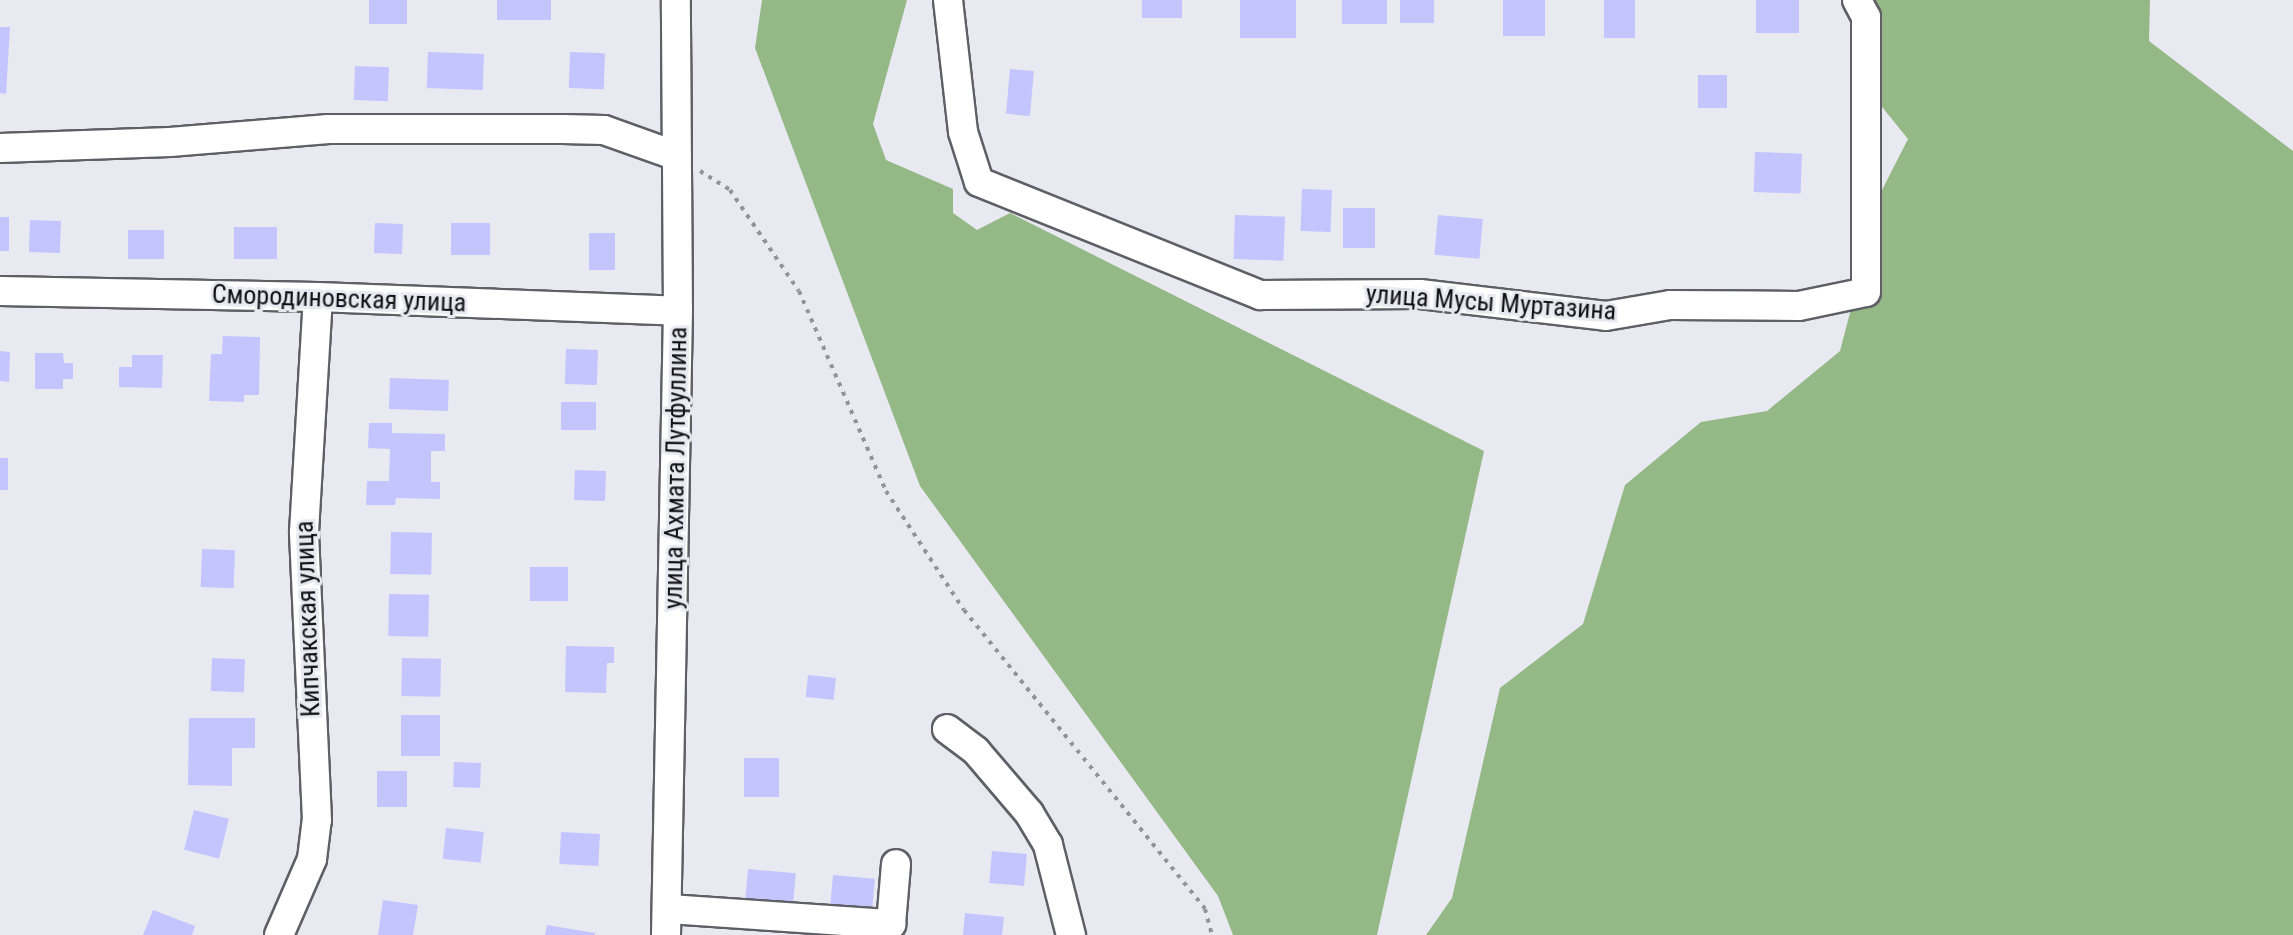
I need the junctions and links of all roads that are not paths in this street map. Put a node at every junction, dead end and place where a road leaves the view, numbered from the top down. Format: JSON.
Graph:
{"nodes":[{"id":1,"x":676,"y":0,"type":"edge"},
{"id":2,"x":948,"y":0,"type":"edge"},
{"id":3,"x":1857,"y":0,"type":"edge"},
{"id":4,"x":0,"y":148,"type":"edge"},
{"id":5,"x":677,"y":156,"type":"junction"},
{"id":6,"x":0,"y":291,"type":"edge"},
{"id":7,"x":318,"y":297,"type":"junction"},
{"id":8,"x":678,"y":311,"type":"junction"},
{"id":9,"x":947,"y":729,"type":"dead end"},
{"id":10,"x":896,"y":864,"type":"dead end"},
{"id":11,"x":668,"y":922,"type":"edge"},
{"id":12,"x":279,"y":935,"type":"edge"},
{"id":13,"x":1071,"y":935,"type":"edge"}],
"edges":[{"from":1,"to":5,"type":"street","name":"улица Ахмата Лутфуллина"},
{"from":2,"to":3,"type":"street","name":"улица Мусы Муртазина"},
{"from":4,"to":5,"type":"street"},
{"from":5,"to":8,"type":"street","name":"улица Ахмата Лутфуллина"},
{"from":6,"to":7,"type":"street","name":"Смородиновская улица"},
{"from":7,"to":8,"type":"street","name":"Смородиновская улица"},
{"from":7,"to":12,"type":"street","name":"Кипчакская улица"},
{"from":8,"to":11,"type":"street","name":"улица Ахмата Лутфуллина"},
{"from":9,"to":13,"type":"street"},
{"from":10,"to":11,"type":"street"}]}
